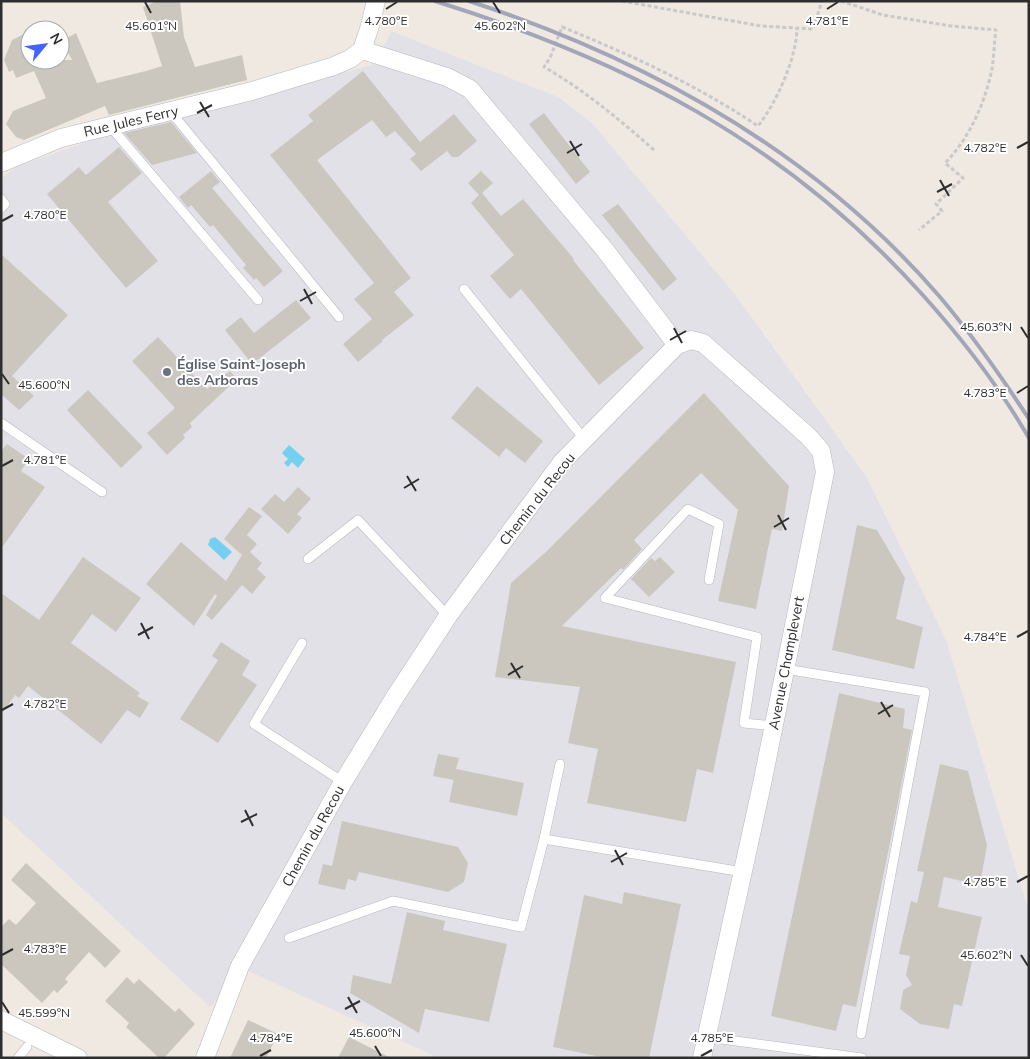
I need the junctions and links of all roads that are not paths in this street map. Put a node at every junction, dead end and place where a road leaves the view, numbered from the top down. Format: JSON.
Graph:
{"nodes":[{"id":1,"x":375,"y":4,"type":"edge"},
{"id":2,"x":362,"y":50,"type":"junction"},
{"id":3,"x":171,"y":112,"type":"junction"},
{"id":4,"x":110,"y":126,"type":"junction"},
{"id":5,"x":1,"y":163,"type":"edge"},
{"id":6,"x":1,"y":199,"type":"edge"},
{"id":7,"x":1,"y":208,"type":"edge"},
{"id":8,"x":464,"y":289,"type":"dead end"},
{"id":9,"x":258,"y":300,"type":"dead end"},
{"id":10,"x":339,"y":317,"type":"dead end"},
{"id":11,"x":677,"y":345,"type":"junction"},
{"id":12,"x":1,"y":423,"type":"edge"},
{"id":13,"x":584,"y":439,"type":"junction"},
{"id":14,"x":102,"y":492,"type":"dead end"},
{"id":15,"x":308,"y":560,"type":"dead end"},
{"id":16,"x":709,"y":580,"type":"dead end"},
{"id":17,"x":448,"y":616,"type":"junction"},
{"id":18,"x":302,"y":643,"type":"dead end"},
{"id":19,"x":785,"y":669,"type":"junction"},
{"id":20,"x":774,"y":726,"type":"junction"},
{"id":21,"x":560,"y":764,"type":"dead end"},
{"id":22,"x":343,"y":782,"type":"junction"},
{"id":23,"x":544,"y":839,"type":"junction"},
{"id":24,"x":743,"y":872,"type":"junction"},
{"id":25,"x":288,"y":938,"type":"dead end"},
{"id":26,"x":1,"y":1020,"type":"edge"},
{"id":27,"x":861,"y":1034,"type":"dead end"},
{"id":28,"x":706,"y":1037,"type":"junction"},
{"id":29,"x":27,"y":1047,"type":"dead end"},
{"id":30,"x":18,"y":1058,"type":"edge"},
{"id":31,"x":78,"y":1058,"type":"edge"},
{"id":32,"x":205,"y":1058,"type":"edge"},
{"id":33,"x":702,"y":1058,"type":"edge"},
{"id":34,"x":862,"y":1058,"type":"edge"}],
"edges":[{"from":1,"to":2,"type":"street"},
{"from":2,"to":3,"type":"street","name":"Rue Jules Ferry"},
{"from":2,"to":11,"type":"street"},
{"from":3,"to":4,"type":"street","name":"Rue Jules Ferry"},
{"from":3,"to":10,"type":"lane"},
{"from":4,"to":5,"type":"street","name":"Rue Jules Ferry"},
{"from":4,"to":9,"type":"lane"},
{"from":6,"to":7,"type":"lane"},
{"from":8,"to":13,"type":"lane"},
{"from":11,"to":13,"type":"street","name":"Chemin du Recou"},
{"from":11,"to":19,"type":"street","name":"Avenue Champlevert"},
{"from":12,"to":14,"type":"lane"},
{"from":13,"to":17,"type":"street","name":"Chemin du Recou"},
{"from":15,"to":17,"type":"lane"},
{"from":16,"to":20,"type":"lane"},
{"from":17,"to":22,"type":"street","name":"Chemin du Recou"},
{"from":18,"to":22,"type":"lane"},
{"from":19,"to":20,"type":"street","name":"Avenue Champlevert"},
{"from":19,"to":27,"type":"lane"},
{"from":20,"to":24,"type":"street","name":"Avenue Champlevert"},
{"from":21,"to":23,"type":"lane"},
{"from":22,"to":32,"type":"street","name":"Chemin du Recou"},
{"from":23,"to":24,"type":"lane"},
{"from":23,"to":25,"type":"lane"},
{"from":24,"to":28,"type":"street","name":"Avenue Champlevert"},
{"from":26,"to":31,"type":"street"},
{"from":28,"to":33,"type":"street","name":"Avenue Champlevert"},
{"from":28,"to":34,"type":"lane"},
{"from":29,"to":30,"type":"lane"}]}
